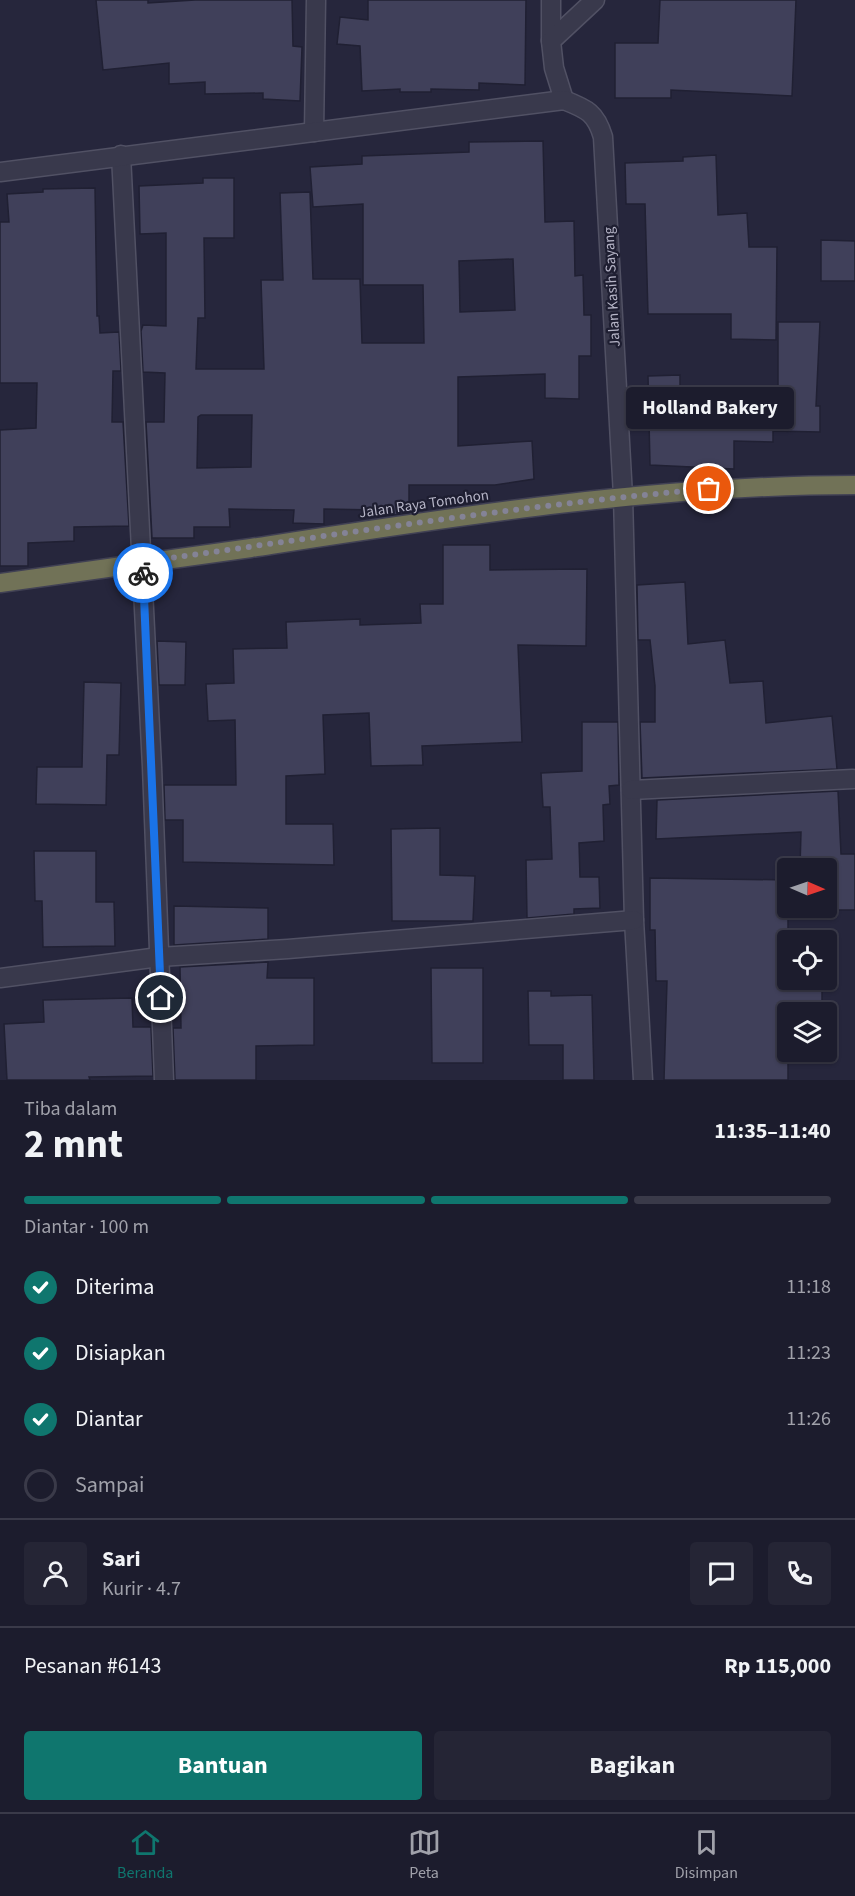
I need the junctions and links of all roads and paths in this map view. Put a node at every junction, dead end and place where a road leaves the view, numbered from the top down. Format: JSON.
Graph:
{"nodes":[{"id":1,"x":316,"y":0,"type":"edge"},
{"id":2,"x":551,"y":0,"type":"edge"},
{"id":3,"x":595,"y":0,"type":"edge"},
{"id":4,"x":551,"y":41,"type":"junction"},
{"id":5,"x":564,"y":100,"type":"junction"},
{"id":6,"x":314,"y":132,"type":"junction"},
{"id":7,"x":121,"y":155,"type":"junction"},
{"id":8,"x":0,"y":172,"type":"edge"},
{"id":9,"x":855,"y":485,"type":"edge"},
{"id":10,"x":623,"y":496,"type":"junction"},
{"id":11,"x":142,"y":562,"type":"junction"},
{"id":12,"x":0,"y":583,"type":"edge"},
{"id":13,"x":853,"y":779,"type":"dead end"},
{"id":14,"x":631,"y":790,"type":"junction"},
{"id":15,"x":634,"y":920,"type":"junction"},
{"id":16,"x":159,"y":957,"type":"junction"},
{"id":17,"x":0,"y":978,"type":"edge"},
{"id":18,"x":164,"y":1080,"type":"edge"},
{"id":19,"x":643,"y":1080,"type":"edge"}],
"edges":[{"from":1,"to":6,"type":"street"},
{"from":2,"to":4,"type":"street"},
{"from":3,"to":4,"type":"street"},
{"from":4,"to":5,"type":"street"},
{"from":5,"to":6,"type":"street"},
{"from":5,"to":10,"type":"street","name":"Jalan Kasih Sayang"},
{"from":6,"to":7,"type":"street"},
{"from":7,"to":8,"type":"street"},
{"from":7,"to":11,"type":"street"},
{"from":9,"to":10,"type":"highway","name":"Jalan Raya Tomohon"},
{"from":10,"to":11,"type":"highway","name":"Jalan Raya Tomohon"},
{"from":10,"to":14,"type":"street","name":"Jalan Kasih Sayang"},
{"from":11,"to":12,"type":"highway","name":"Jalan Raya Tomohon"},
{"from":11,"to":16,"type":"street"},
{"from":13,"to":14,"type":"street"},
{"from":14,"to":15,"type":"street","name":"Jalan Kasih Sayang"},
{"from":15,"to":16,"type":"street"},
{"from":15,"to":19,"type":"street","name":"Jalan Kasih Sayang"},
{"from":16,"to":17,"type":"street"},
{"from":16,"to":18,"type":"street"}]}
